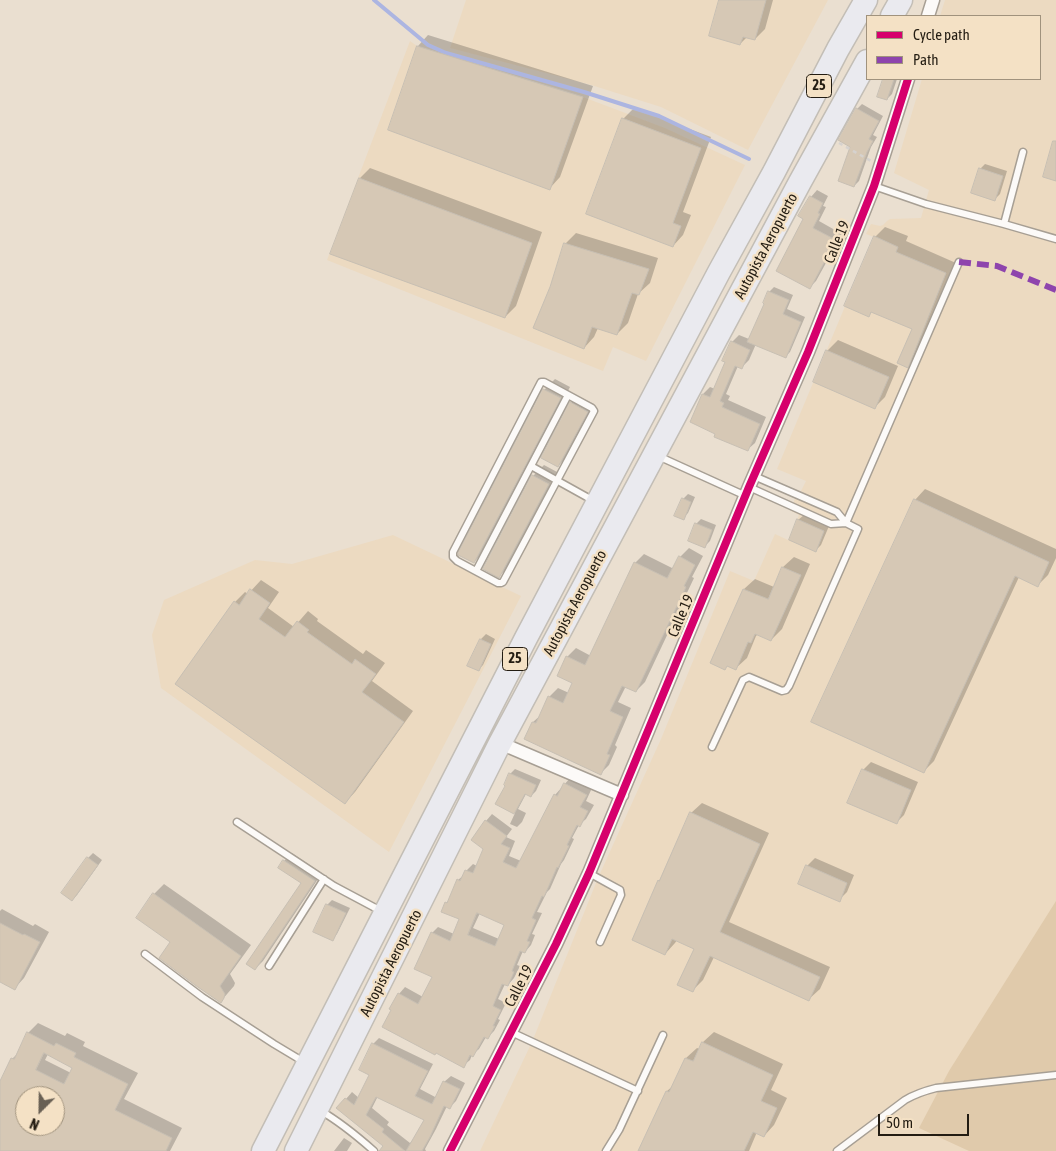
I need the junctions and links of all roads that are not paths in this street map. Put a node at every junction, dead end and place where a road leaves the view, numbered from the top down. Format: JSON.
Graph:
{"nodes":[{"id":1,"x":866,"y":0,"type":"edge"},
{"id":2,"x":902,"y":0,"type":"edge"},
{"id":3,"x":933,"y":0,"type":"edge"},
{"id":4,"x":893,"y":15,"type":"edge"},
{"id":5,"x":928,"y":15,"type":"edge"},
{"id":6,"x":866,"y":63,"type":"edge"},
{"id":7,"x":908,"y":80,"type":"edge"},
{"id":8,"x":1023,"y":152,"type":"dead end"},
{"id":9,"x":874,"y":186,"type":"junction"},
{"id":10,"x":1004,"y":224,"type":"junction"},
{"id":11,"x":1056,"y":239,"type":"edge"},
{"id":12,"x":959,"y":262,"type":"dead end"},
{"id":13,"x":568,"y":395,"type":"junction"},
{"id":14,"x":654,"y":454,"type":"junction"},
{"id":15,"x":531,"y":466,"type":"junction"},
{"id":16,"x":557,"y":480,"type":"junction"},
{"id":17,"x":750,"y":486,"type":"junction"},
{"id":18,"x":598,"y":502,"type":"junction"},
{"id":19,"x":846,"y":523,"type":"junction"},
{"id":20,"x":476,"y":571,"type":"junction"},
{"id":21,"x":500,"y":743,"type":"junction"},
{"id":22,"x":712,"y":747,"type":"dead end"},
{"id":23,"x":622,"y":795,"type":"junction"},
{"id":24,"x":237,"y":822,"type":"dead end"},
{"id":25,"x":589,"y":873,"type":"junction"},
{"id":26,"x":324,"y":879,"type":"junction"},
{"id":27,"x":385,"y":913,"type":"junction"},
{"id":28,"x":600,"y":942,"type":"dead end"},
{"id":29,"x":145,"y":954,"type":"dead end"},
{"id":30,"x":269,"y":966,"type":"dead end"},
{"id":31,"x":511,"y":1032,"type":"junction"},
{"id":32,"x":663,"y":1035,"type":"dead end"},
{"id":33,"x":308,"y":1064,"type":"junction"},
{"id":34,"x":1056,"y":1076,"type":"edge"},
{"id":35,"x":638,"y":1090,"type":"junction"},
{"id":36,"x":318,"y":1109,"type":"junction"},
{"id":37,"x":264,"y":1151,"type":"edge"},
{"id":38,"x":296,"y":1151,"type":"edge"},
{"id":39,"x":374,"y":1151,"type":"edge"},
{"id":40,"x":450,"y":1151,"type":"edge"},
{"id":41,"x":606,"y":1151,"type":"edge"},
{"id":42,"x":837,"y":1151,"type":"edge"}],
"edges":[{"from":1,"to":18,"type":"highway","name":"Autopista Aeropuerto","number":"25"},
{"from":2,"to":4,"type":"highway"},
{"from":3,"to":5,"type":"street"},
{"from":6,"to":14,"type":"highway","name":"Autopista Aeropuerto","number":"25"},
{"from":7,"to":9,"type":"street","name":"Calle 19"},
{"from":8,"to":10,"type":"lane"},
{"from":9,"to":10,"type":"lane"},
{"from":9,"to":17,"type":"street","name":"Calle 19"},
{"from":10,"to":11,"type":"lane"},
{"from":12,"to":19,"type":"lane"},
{"from":13,"to":15,"type":"lane"},
{"from":13,"to":16,"type":"lane"},
{"from":13,"to":20,"type":"lane"},
{"from":14,"to":17,"type":"lane"},
{"from":14,"to":21,"type":"highway","name":"Autopista Aeropuerto","number":"25"},
{"from":15,"to":16,"type":"lane"},
{"from":15,"to":20,"type":"lane"},
{"from":16,"to":18,"type":"lane"},
{"from":16,"to":20,"type":"lane"},
{"from":17,"to":19,"type":"lane"},
{"from":17,"to":19,"type":"lane"},
{"from":17,"to":23,"type":"street","name":"Calle 19"},
{"from":18,"to":27,"type":"highway","name":"Autopista Aeropuerto","number":"25"},
{"from":19,"to":22,"type":"lane"},
{"from":21,"to":23,"type":"street"},
{"from":21,"to":36,"type":"highway","name":"Autopista Aeropuerto","number":"25"},
{"from":23,"to":25,"type":"street","name":"Calle 19"},
{"from":24,"to":26,"type":"lane"},
{"from":25,"to":28,"type":"lane"},
{"from":25,"to":31,"type":"street","name":"Calle 19"},
{"from":26,"to":27,"type":"lane"},
{"from":26,"to":30,"type":"lane"},
{"from":27,"to":33,"type":"highway","name":"Autopista Aeropuerto","number":"25"},
{"from":29,"to":33,"type":"lane"},
{"from":31,"to":35,"type":"lane"},
{"from":31,"to":40,"type":"street","name":"Calle 19"},
{"from":32,"to":35,"type":"lane"},
{"from":33,"to":37,"type":"highway","name":"Autopista Aeropuerto","number":"25"},
{"from":34,"to":42,"type":"lane"},
{"from":35,"to":41,"type":"lane"},
{"from":36,"to":38,"type":"highway","name":"Autopista Aeropuerto","number":"25"},
{"from":36,"to":39,"type":"lane"}]}
